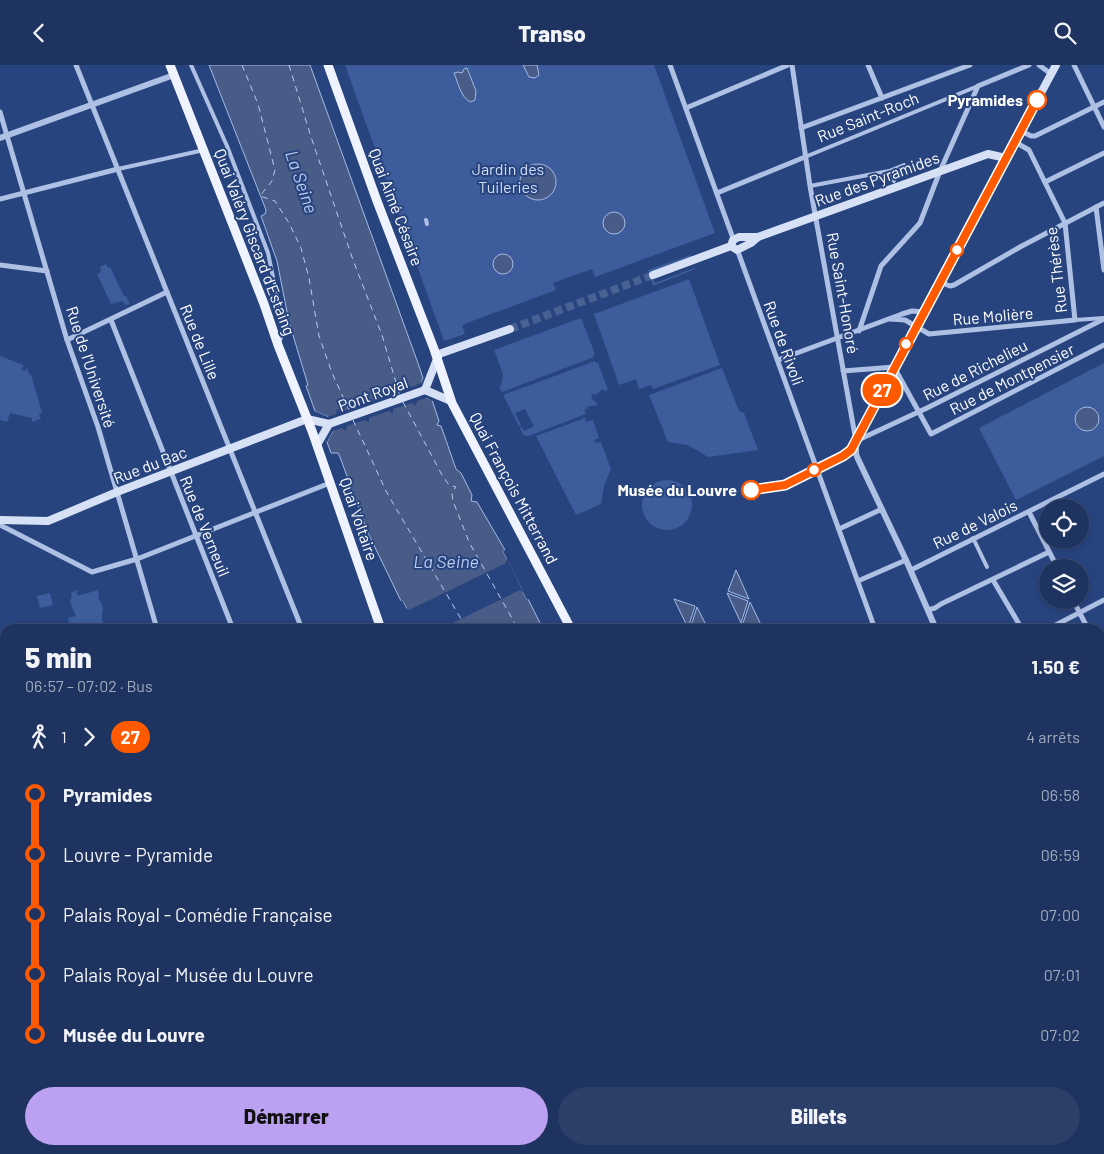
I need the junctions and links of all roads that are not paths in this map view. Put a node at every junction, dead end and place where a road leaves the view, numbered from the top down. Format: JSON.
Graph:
{"nodes":[{"id":1,"x":76,"y":65,"type":"edge"},
{"id":2,"x":170,"y":65,"type":"edge"},
{"id":3,"x":191,"y":65,"type":"edge"},
{"id":4,"x":328,"y":65,"type":"edge"},
{"id":5,"x":670,"y":65,"type":"edge"},
{"id":6,"x":790,"y":65,"type":"edge"},
{"id":7,"x":868,"y":65,"type":"edge"},
{"id":8,"x":970,"y":65,"type":"edge"},
{"id":9,"x":1029,"y":65,"type":"edge"},
{"id":10,"x":1039,"y":65,"type":"edge"},
{"id":11,"x":1056,"y":65,"type":"edge"},
{"id":12,"x":1074,"y":65,"type":"edge"},
{"id":13,"x":1051,"y":74,"type":"junction"},
{"id":14,"x":174,"y":75,"type":"junction"},
{"id":15,"x":978,"y":86,"type":"junction"},
{"id":16,"x":882,"y":97,"type":"junction"},
{"id":17,"x":1104,"y":102,"type":"edge"},
{"id":18,"x":92,"y":104,"type":"junction"},
{"id":19,"x":1094,"y":107,"type":"junction"},
{"id":20,"x":686,"y":108,"type":"junction"},
{"id":21,"x":0,"y":112,"type":"edge"},
{"id":22,"x":1104,"y":127,"type":"edge"},
{"id":23,"x":802,"y":128,"type":"junction"},
{"id":24,"x":1021,"y":131,"type":"junction"},
{"id":25,"x":3,"y":137,"type":"edge"},
{"id":26,"x":1015,"y":142,"type":"junction"},
{"id":27,"x":204,"y":150,"type":"junction"},
{"id":28,"x":1104,"y":153,"type":"edge"},
{"id":29,"x":805,"y":157,"type":"junction"},
{"id":30,"x":1006,"y":158,"type":"junction"},
{"id":31,"x":904,"y":165,"type":"dead end"},
{"id":32,"x":118,"y":169,"type":"junction"},
{"id":33,"x":890,"y":171,"type":"junction"},
{"id":34,"x":940,"y":171,"type":"junction"},
{"id":35,"x":894,"y":181,"type":"dead end"},
{"id":36,"x":1045,"y":182,"type":"junction"},
{"id":37,"x":810,"y":185,"type":"junction"},
{"id":38,"x":24,"y":193,"type":"junction"},
{"id":39,"x":717,"y":193,"type":"junction"},
{"id":40,"x":0,"y":199,"type":"edge"},
{"id":41,"x":1104,"y":203,"type":"edge"},
{"id":42,"x":1096,"y":207,"type":"junction"},
{"id":43,"x":816,"y":216,"type":"junction"},
{"id":44,"x":1065,"y":223,"type":"junction"},
{"id":45,"x":758,"y":237,"type":"junction"},
{"id":46,"x":734,"y":245,"type":"junction"},
{"id":47,"x":0,"y":265,"type":"edge"},
{"id":48,"x":1104,"y":270,"type":"edge"},
{"id":49,"x":47,"y":271,"type":"junction"},
{"id":50,"x":653,"y":275,"type":"tunnel mouth"},
{"id":51,"x":940,"y":282,"type":"junction"},
{"id":52,"x":167,"y":292,"type":"junction"},
{"id":53,"x":924,"y":312,"type":"junction"},
{"id":54,"x":890,"y":319,"type":"junction"},
{"id":55,"x":1104,"y":319,"type":"edge"},
{"id":56,"x":110,"y":320,"type":"junction"},
{"id":57,"x":1075,"y":321,"type":"junction"},
{"id":58,"x":916,"y":327,"type":"junction"},
{"id":59,"x":510,"y":329,"type":"tunnel mouth"},
{"id":60,"x":859,"y":331,"type":"junction"},
{"id":61,"x":837,"y":339,"type":"junction"},
{"id":62,"x":67,"y":341,"type":"junction"},
{"id":63,"x":278,"y":345,"type":"junction"},
{"id":64,"x":1104,"y":345,"type":"edge"},
{"id":65,"x":438,"y":359,"type":"junction"},
{"id":66,"x":778,"y":360,"type":"junction"},
{"id":67,"x":894,"y":367,"type":"junction"},
{"id":68,"x":842,"y":371,"type":"junction"},
{"id":69,"x":425,"y":390,"type":"junction"},
{"id":70,"x":451,"y":401,"type":"junction"},
{"id":71,"x":919,"y":412,"type":"junction"},
{"id":72,"x":307,"y":419,"type":"junction"},
{"id":73,"x":330,"y":424,"type":"junction"},
{"id":74,"x":856,"y":441,"type":"junction"},
{"id":75,"x":317,"y":445,"type":"junction"},
{"id":76,"x":230,"y":449,"type":"junction"},
{"id":77,"x":170,"y":471,"type":"junction"},
{"id":78,"x":1104,"y":474,"type":"edge"},
{"id":79,"x":330,"y":483,"type":"junction"},
{"id":80,"x":118,"y":492,"type":"junction"},
{"id":81,"x":882,"y":509,"type":"junction"},
{"id":82,"x":255,"y":512,"type":"junction"},
{"id":83,"x":1028,"y":512,"type":"junction"},
{"id":84,"x":0,"y":520,"type":"edge"},
{"id":85,"x":0,"y":525,"type":"edge"},
{"id":86,"x":839,"y":529,"type":"junction"},
{"id":87,"x":196,"y":535,"type":"junction"},
{"id":88,"x":973,"y":538,"type":"junction"},
{"id":89,"x":1049,"y":552,"type":"junction"},
{"id":90,"x":137,"y":559,"type":"junction"},
{"id":91,"x":1053,"y":559,"type":"edge"},
{"id":92,"x":906,"y":560,"type":"junction"},
{"id":93,"x":986,"y":567,"type":"dead end"},
{"id":94,"x":911,"y":570,"type":"junction"},
{"id":95,"x":992,"y":580,"type":"junction"},
{"id":96,"x":858,"y":581,"type":"junction"},
{"id":97,"x":1104,"y":600,"type":"edge"},
{"id":98,"x":1078,"y":609,"type":"edge"},
{"id":99,"x":928,"y":610,"type":"junction"},
{"id":100,"x":1079,"y":612,"type":"junction"},
{"id":101,"x":156,"y":624,"type":"edge"},
{"id":102,"x":231,"y":624,"type":"edge"},
{"id":103,"x":300,"y":624,"type":"edge"},
{"id":104,"x":379,"y":624,"type":"edge"},
{"id":105,"x":567,"y":624,"type":"edge"},
{"id":106,"x":873,"y":624,"type":"edge"},
{"id":107,"x":934,"y":624,"type":"edge"},
{"id":108,"x":1019,"y":624,"type":"edge"},
{"id":109,"x":1057,"y":624,"type":"edge"},
{"id":110,"x":1085,"y":624,"type":"edge"}],
"edges":[{"from":1,"to":18,"type":"street","name":"Rue de Lille"},
{"from":2,"to":14,"type":"main road","name":"Quai Valéry Giscard d'Estaing"},
{"from":3,"to":63,"type":"street"},
{"from":4,"to":65,"type":"main road","name":"Quai Aimé Césaire"},
{"from":5,"to":20,"type":"street","name":"Rue de Rivoli"},
{"from":6,"to":20,"type":"street"},
{"from":6,"to":23,"type":"street","name":"Rue Saint-Honoré"},
{"from":7,"to":16,"type":"street"},
{"from":8,"to":16,"type":"street"},
{"from":9,"to":15,"type":"street","name":"Rue Saint-Roch"},
{"from":10,"to":13,"type":"street"},
{"from":11,"to":13,"type":"main road"},
{"from":12,"to":19,"type":"street"},
{"from":13,"to":24,"type":"main road"},
{"from":14,"to":18,"type":"street"},
{"from":14,"to":27,"type":"main road","name":"Quai Valéry Giscard d'Estaing"},
{"from":15,"to":29,"type":"street","name":"Rue Saint-Roch"},
{"from":15,"to":34,"type":"street"},
{"from":16,"to":23,"type":"street"},
{"from":17,"to":19,"type":"street"},
{"from":18,"to":25,"type":"street"},
{"from":18,"to":32,"type":"street","name":"Rue de Lille"},
{"from":19,"to":22,"type":"street"},
{"from":19,"to":24,"type":"street"},
{"from":20,"to":39,"type":"street","name":"Rue de Rivoli"},
{"from":21,"to":25,"type":"street","name":"Rue de l'Université"},
{"from":23,"to":29,"type":"street","name":"Rue Saint-Honoré"},
{"from":24,"to":26,"type":"main road"},
{"from":25,"to":38,"type":"street","name":"Rue de l'Université"},
{"from":26,"to":30,"type":"main road"},
{"from":26,"to":36,"type":"street","name":"Rue Thérèse"},
{"from":27,"to":32,"type":"street"},
{"from":27,"to":63,"type":"main road","name":"Quai Valéry Giscard d'Estaing"},
{"from":28,"to":36,"type":"street"},
{"from":29,"to":37,"type":"street","name":"Rue Saint-Honoré"},
{"from":29,"to":39,"type":"street","name":"Rue Saint-Roch"},
{"from":30,"to":34,"type":"main road","name":"Rue des Pyramides"},
{"from":30,"to":51,"type":"street"},
{"from":31,"to":33,"type":"street"},
{"from":32,"to":38,"type":"street"},
{"from":32,"to":52,"type":"street","name":"Rue de Lille"},
{"from":33,"to":35,"type":"street"},
{"from":33,"to":37,"type":"street"},
{"from":34,"to":43,"type":"main road","name":"Rue des Pyramides"},
{"from":34,"to":60,"type":"street"},
{"from":36,"to":44,"type":"street","name":"Rue Thérèse"},
{"from":37,"to":43,"type":"street","name":"Rue Saint-Honoré"},
{"from":38,"to":40,"type":"street"},
{"from":38,"to":49,"type":"street","name":"Rue de l'Université"},
{"from":39,"to":46,"type":"street","name":"Rue de Rivoli"},
{"from":41,"to":42,"type":"street"},
{"from":42,"to":44,"type":"street"},
{"from":42,"to":48,"type":"street"},
{"from":43,"to":45,"type":"main road","name":"Rue des Pyramides"},
{"from":43,"to":61,"type":"street","name":"Rue Saint-Honoré"},
{"from":44,"to":51,"type":"street"},
{"from":44,"to":57,"type":"street","name":"Rue Thérèse"},
{"from":45,"to":46,"type":"main road"},
{"from":45,"to":46,"type":"main road"},
{"from":46,"to":50,"type":"main road"},
{"from":46,"to":66,"type":"street","name":"Rue de Rivoli"},
{"from":47,"to":49,"type":"street"},
{"from":49,"to":62,"type":"street","name":"Rue de l'Université"},
{"from":51,"to":53,"type":"street"},
{"from":52,"to":56,"type":"street"},
{"from":52,"to":76,"type":"street","name":"Rue de Lille"},
{"from":53,"to":54,"type":"street"},
{"from":53,"to":58,"type":"street"},
{"from":54,"to":58,"type":"street","name":"Rue Molière"},
{"from":54,"to":60,"type":"street"},
{"from":55,"to":57,"type":"street"},
{"from":55,"to":71,"type":"street","name":"Rue de Richelieu"},
{"from":56,"to":62,"type":"street"},
{"from":56,"to":77,"type":"street","name":"Rue de Verneuil"},
{"from":57,"to":58,"type":"street","name":"Rue Molière"},
{"from":58,"to":67,"type":"street"},
{"from":59,"to":65,"type":"main road"},
{"from":60,"to":61,"type":"street"},
{"from":61,"to":66,"type":"street"},
{"from":61,"to":68,"type":"street","name":"Rue Saint-Honoré"},
{"from":62,"to":80,"type":"street","name":"Rue de l'Université"},
{"from":63,"to":72,"type":"main road","name":"Quai Valéry Giscard d'Estaing"},
{"from":64,"to":71,"type":"street","name":"Rue de Montpensier"},
{"from":65,"to":69,"type":"main road","name":"Pont Royal"},
{"from":65,"to":70,"type":"main road","name":"Quai François Mitterrand"},
{"from":66,"to":86,"type":"street","name":"Rue de Rivoli"},
{"from":67,"to":68,"type":"street"},
{"from":67,"to":71,"type":"street"},
{"from":67,"to":74,"type":"street"},
{"from":68,"to":74,"type":"street","name":"Rue Saint-Honoré"},
{"from":69,"to":70,"type":"main road","name":"Pont Royal"},
{"from":69,"to":73,"type":"main road","name":"Pont Royal"},
{"from":70,"to":105,"type":"main road","name":"Quai François Mitterrand"},
{"from":71,"to":74,"type":"street","name":"Rue de Richelieu"},
{"from":72,"to":73,"type":"main road","name":"Pont Royal"},
{"from":72,"to":75,"type":"main road","name":"Quai Voltaire"},
{"from":72,"to":76,"type":"main road","name":"Rue du Bac"},
{"from":73,"to":75,"type":"main road","name":"Pont Royal"},
{"from":74,"to":81,"type":"street","name":"Rue Saint-Honoré"},
{"from":75,"to":79,"type":"main road","name":"Quai Voltaire"},
{"from":76,"to":77,"type":"main road","name":"Rue du Bac"},
{"from":76,"to":82,"type":"street","name":"Rue de Lille"},
{"from":77,"to":80,"type":"main road","name":"Rue du Bac"},
{"from":77,"to":87,"type":"street","name":"Rue de Verneuil"},
{"from":78,"to":83,"type":"street","name":"Rue de Valois"},
{"from":79,"to":82,"type":"street"},
{"from":79,"to":104,"type":"main road","name":"Quai Voltaire"},
{"from":80,"to":84,"type":"main road","name":"Rue du Bac"},
{"from":80,"to":90,"type":"street","name":"Rue de l'Université"},
{"from":81,"to":86,"type":"street"},
{"from":81,"to":92,"type":"street","name":"Rue Saint-Honoré"},
{"from":82,"to":87,"type":"street"},
{"from":82,"to":103,"type":"street","name":"Rue de Lille"},
{"from":83,"to":88,"type":"street","name":"Rue de Valois"},
{"from":83,"to":89,"type":"street"},
{"from":85,"to":90,"type":"street"},
{"from":86,"to":96,"type":"street","name":"Rue de Rivoli"},
{"from":87,"to":90,"type":"street"},
{"from":87,"to":102,"type":"street","name":"Rue de Verneuil"},
{"from":88,"to":93,"type":"street"},
{"from":88,"to":94,"type":"street","name":"Rue de Valois"},
{"from":89,"to":91,"type":"street"},
{"from":89,"to":95,"type":"street"},
{"from":90,"to":101,"type":"street","name":"Rue de l'Université"},
{"from":92,"to":94,"type":"street","name":"Rue Saint-Honoré"},
{"from":92,"to":96,"type":"street"},
{"from":94,"to":99,"type":"street","name":"Rue Saint-Honoré"},
{"from":95,"to":99,"type":"street"},
{"from":95,"to":108,"type":"street"},
{"from":96,"to":106,"type":"street","name":"Rue de Rivoli"},
{"from":97,"to":100,"type":"street"},
{"from":98,"to":100,"type":"street"},
{"from":99,"to":107,"type":"street","name":"Rue Saint-Honoré"},
{"from":100,"to":109,"type":"street"},
{"from":100,"to":110,"type":"street"}]}
